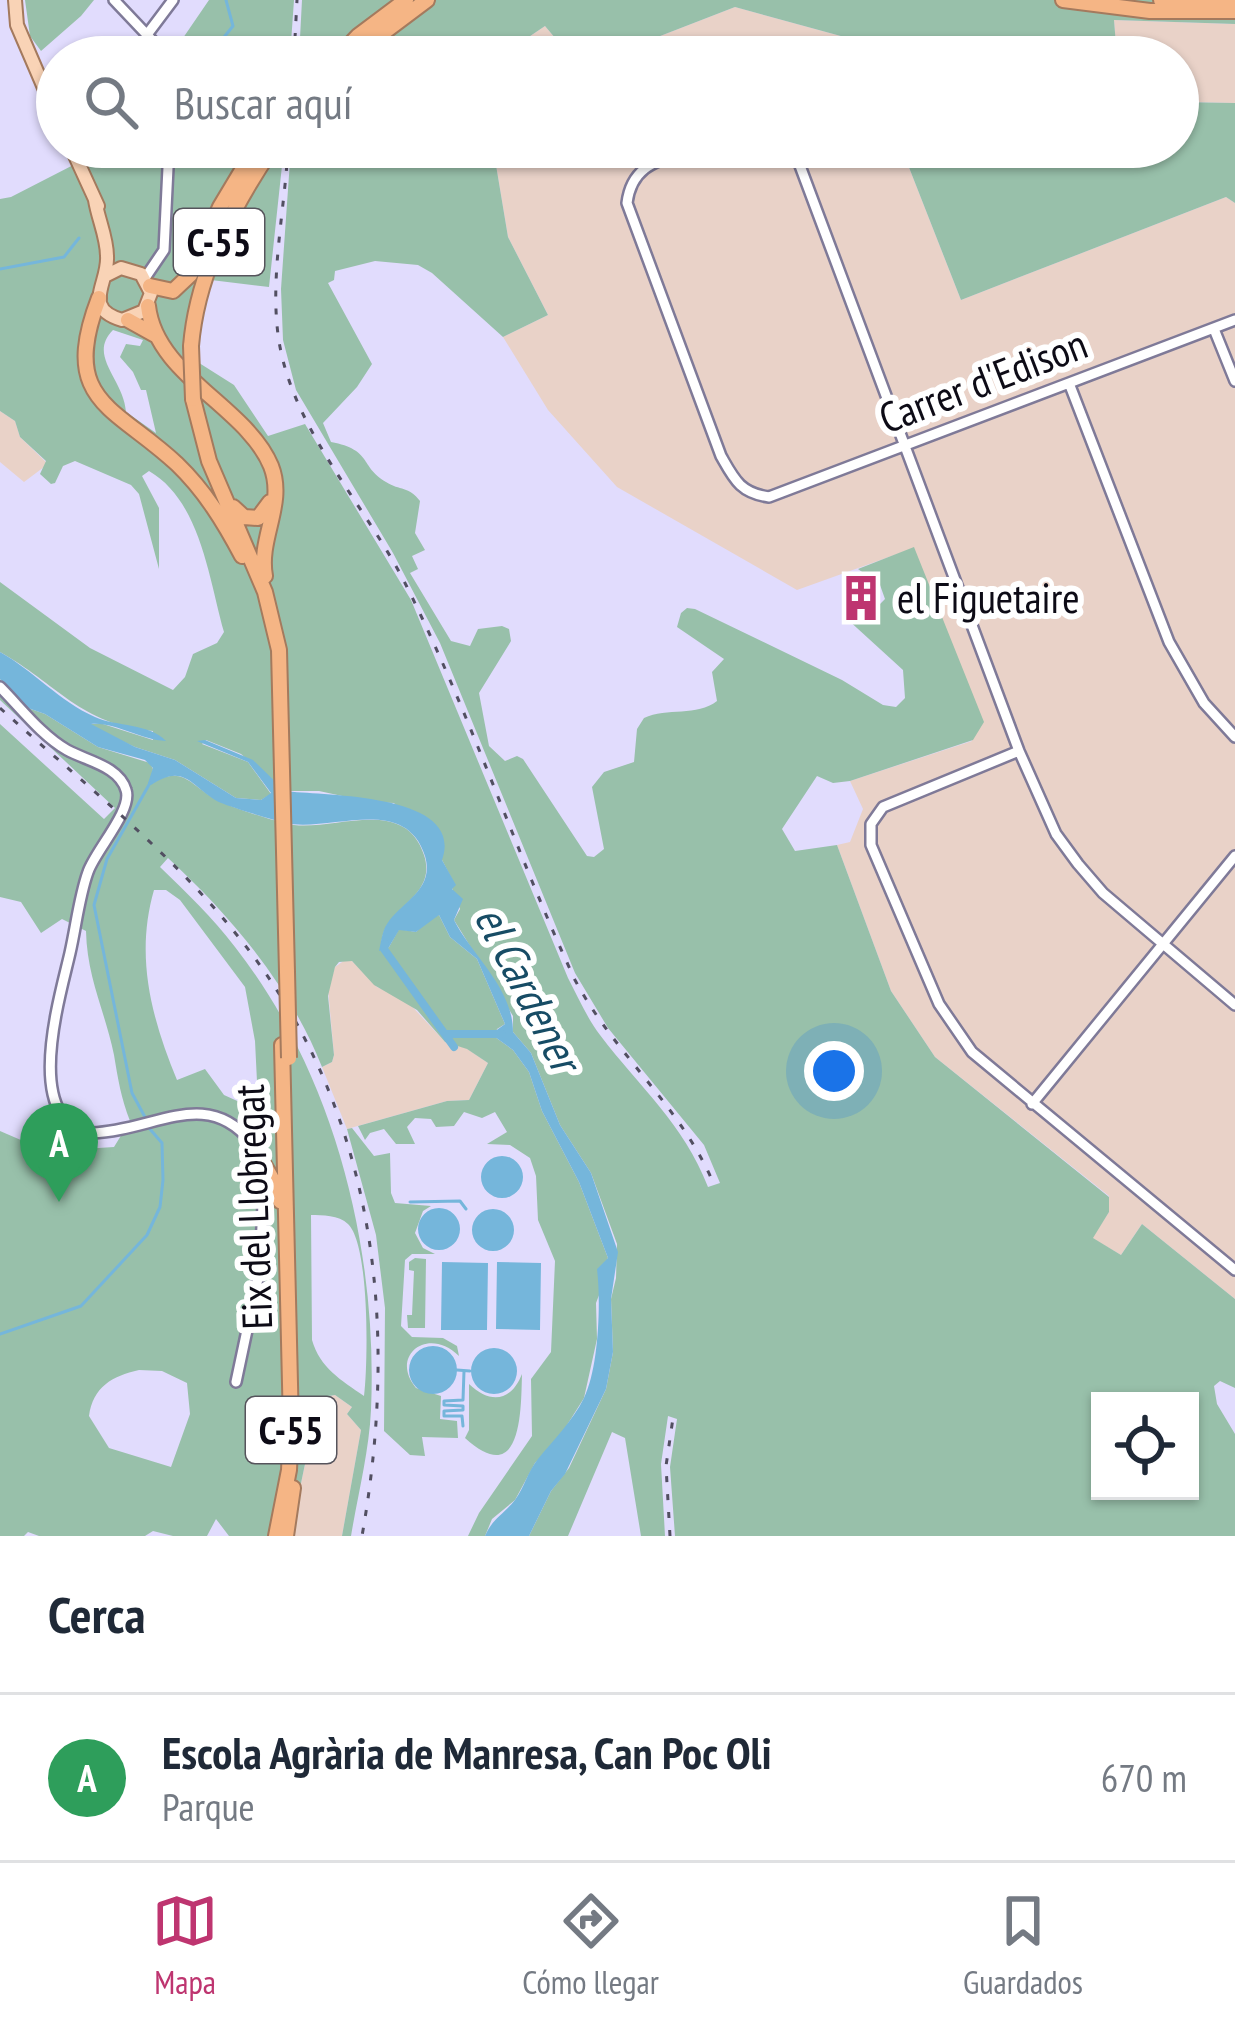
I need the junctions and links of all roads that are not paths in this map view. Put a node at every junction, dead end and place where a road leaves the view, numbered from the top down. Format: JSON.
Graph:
{"nodes":[{"id":1,"x":15,"y":0,"type":"edge"},
{"id":2,"x":114,"y":0,"type":"edge"},
{"id":3,"x":173,"y":0,"type":"edge"},
{"id":4,"x":406,"y":0,"type":"edge"},
{"id":5,"x":427,"y":0,"type":"edge"},
{"id":6,"x":1063,"y":0,"type":"edge"},
{"id":7,"x":1217,"y":1,"type":"edge"},
{"id":8,"x":1156,"y":6,"type":"edge"},
{"id":9,"x":1235,"y":6,"type":"edge"},
{"id":10,"x":149,"y":32,"type":"junction"},
{"id":11,"x":152,"y":36,"type":"edge"},
{"id":12,"x":358,"y":36,"type":"edge"},
{"id":13,"x":379,"y":36,"type":"edge"},
{"id":14,"x":36,"y":69,"type":"edge"},
{"id":15,"x":80,"y":168,"type":"edge"},
{"id":16,"x":168,"y":168,"type":"edge"},
{"id":17,"x":243,"y":168,"type":"edge"},
{"id":18,"x":255,"y":168,"type":"edge"},
{"id":19,"x":640,"y":168,"type":"edge"},
{"id":20,"x":801,"y":168,"type":"edge"},
{"id":21,"x":95,"y":200,"type":"junction"},
{"id":22,"x":142,"y":275,"type":"junction"},
{"id":23,"x":105,"y":276,"type":"junction"},
{"id":24,"x":99,"y":298,"type":"junction"},
{"id":25,"x":148,"y":306,"type":"junction"},
{"id":26,"x":128,"y":320,"type":"junction"},
{"id":27,"x":1235,"y":320,"type":"edge"},
{"id":28,"x":1214,"y":329,"type":"junction"},
{"id":29,"x":159,"y":338,"type":"junction"},
{"id":30,"x":1235,"y":381,"type":"edge"},
{"id":31,"x":1070,"y":383,"type":"junction"},
{"id":32,"x":189,"y":396,"type":"junction"},
{"id":33,"x":908,"y":445,"type":"junction"},
{"id":34,"x":209,"y":461,"type":"junction"},
{"id":35,"x":274,"y":486,"type":"junction"},
{"id":36,"x":247,"y":566,"type":"junction"},
{"id":37,"x":272,"y":615,"type":"junction"},
{"id":38,"x":278,"y":678,"type":"junction"},
{"id":39,"x":0,"y":687,"type":"edge"},
{"id":40,"x":1235,"y":737,"type":"edge"},
{"id":41,"x":1019,"y":752,"type":"junction"},
{"id":42,"x":1235,"y":856,"type":"edge"},
{"id":43,"x":1162,"y":945,"type":"junction"},
{"id":44,"x":1235,"y":1005,"type":"edge"},
{"id":45,"x":1031,"y":1104,"type":"junction"},
{"id":46,"x":288,"y":1139,"type":"junction"},
{"id":47,"x":254,"y":1144,"type":"junction"},
{"id":48,"x":263,"y":1167,"type":"junction"},
{"id":49,"x":285,"y":1169,"type":"junction"},
{"id":50,"x":289,"y":1213,"type":"junction"},
{"id":51,"x":1235,"y":1270,"type":"edge"},
{"id":52,"x":236,"y":1382,"type":"dead end"},
{"id":53,"x":281,"y":1536,"type":"edge"}],
"edges":[{"from":1,"to":14,"type":"main road"},
{"from":2,"to":10,"type":"street"},
{"from":3,"to":10,"type":"street"},
{"from":4,"to":12,"type":"highway"},
{"from":5,"to":13,"type":"highway"},
{"from":6,"to":8,"type":"highway"},
{"from":7,"to":8,"type":"highway"},
{"from":7,"to":9,"type":"highway"},
{"from":8,"to":9,"type":"highway"},
{"from":10,"to":11,"type":"street"},
{"from":15,"to":21,"type":"main road"},
{"from":16,"to":22,"type":"street"},
{"from":17,"to":22,"type":"highway"},
{"from":18,"to":32,"type":"highway","number":"C-55","bridge":true},
{"from":19,"to":33,"type":"street","name":"Carrer d'Edison"},
{"from":20,"to":33,"type":"street"},
{"from":21,"to":22,"type":"main road"},
{"from":21,"to":23,"type":"main road"},
{"from":22,"to":23,"type":"main road"},
{"from":22,"to":25,"type":"main road"},
{"from":23,"to":24,"type":"main road"},
{"from":24,"to":26,"type":"main road"},
{"from":24,"to":36,"type":"highway"},
{"from":25,"to":26,"type":"main road"},
{"from":25,"to":29,"type":"highway"},
{"from":26,"to":29,"type":"highway"},
{"from":27,"to":28,"type":"street","name":"Carrer d'Edison"},
{"from":28,"to":30,"type":"street"},
{"from":28,"to":31,"type":"street","name":"Carrer d'Edison"},
{"from":29,"to":35,"type":"highway"},
{"from":31,"to":33,"type":"street","name":"Carrer d'Edison"},
{"from":31,"to":40,"type":"street"},
{"from":32,"to":34,"type":"highway","number":"C-55"},
{"from":32,"to":36,"type":"highway","number":"C-55"},
{"from":33,"to":41,"type":"street"},
{"from":34,"to":35,"type":"highway"},
{"from":34,"to":37,"type":"highway","number":"C-55"},
{"from":35,"to":37,"type":"highway"},
{"from":36,"to":38,"type":"highway","number":"C-55"},
{"from":37,"to":38,"type":"highway","number":"C-55"},
{"from":38,"to":46,"type":"highway","name":"Eix del Llobregat","number":"C-55","bridge":true},
{"from":39,"to":47,"type":"street"},
{"from":41,"to":43,"type":"street"},
{"from":41,"to":45,"type":"street"},
{"from":42,"to":43,"type":"street"},
{"from":43,"to":44,"type":"street"},
{"from":43,"to":45,"type":"street"},
{"from":45,"to":51,"type":"street"},
{"from":46,"to":47,"type":"highway"},
{"from":46,"to":49,"type":"highway"},
{"from":46,"to":50,"type":"highway","name":"Eix del Llobregat","number":"C-55"},
{"from":47,"to":48,"type":"highway"},
{"from":47,"to":49,"type":"highway"},
{"from":48,"to":49,"type":"highway"},
{"from":48,"to":50,"type":"highway"},
{"from":48,"to":52,"type":"street"},
{"from":49,"to":50,"type":"highway"},
{"from":50,"to":53,"type":"highway","name":"Eix del Llobregat","number":"C-55"},
{"from":50,"to":53,"type":"highway","name":"Eix del Llobregat","number":"C-55"}]}
